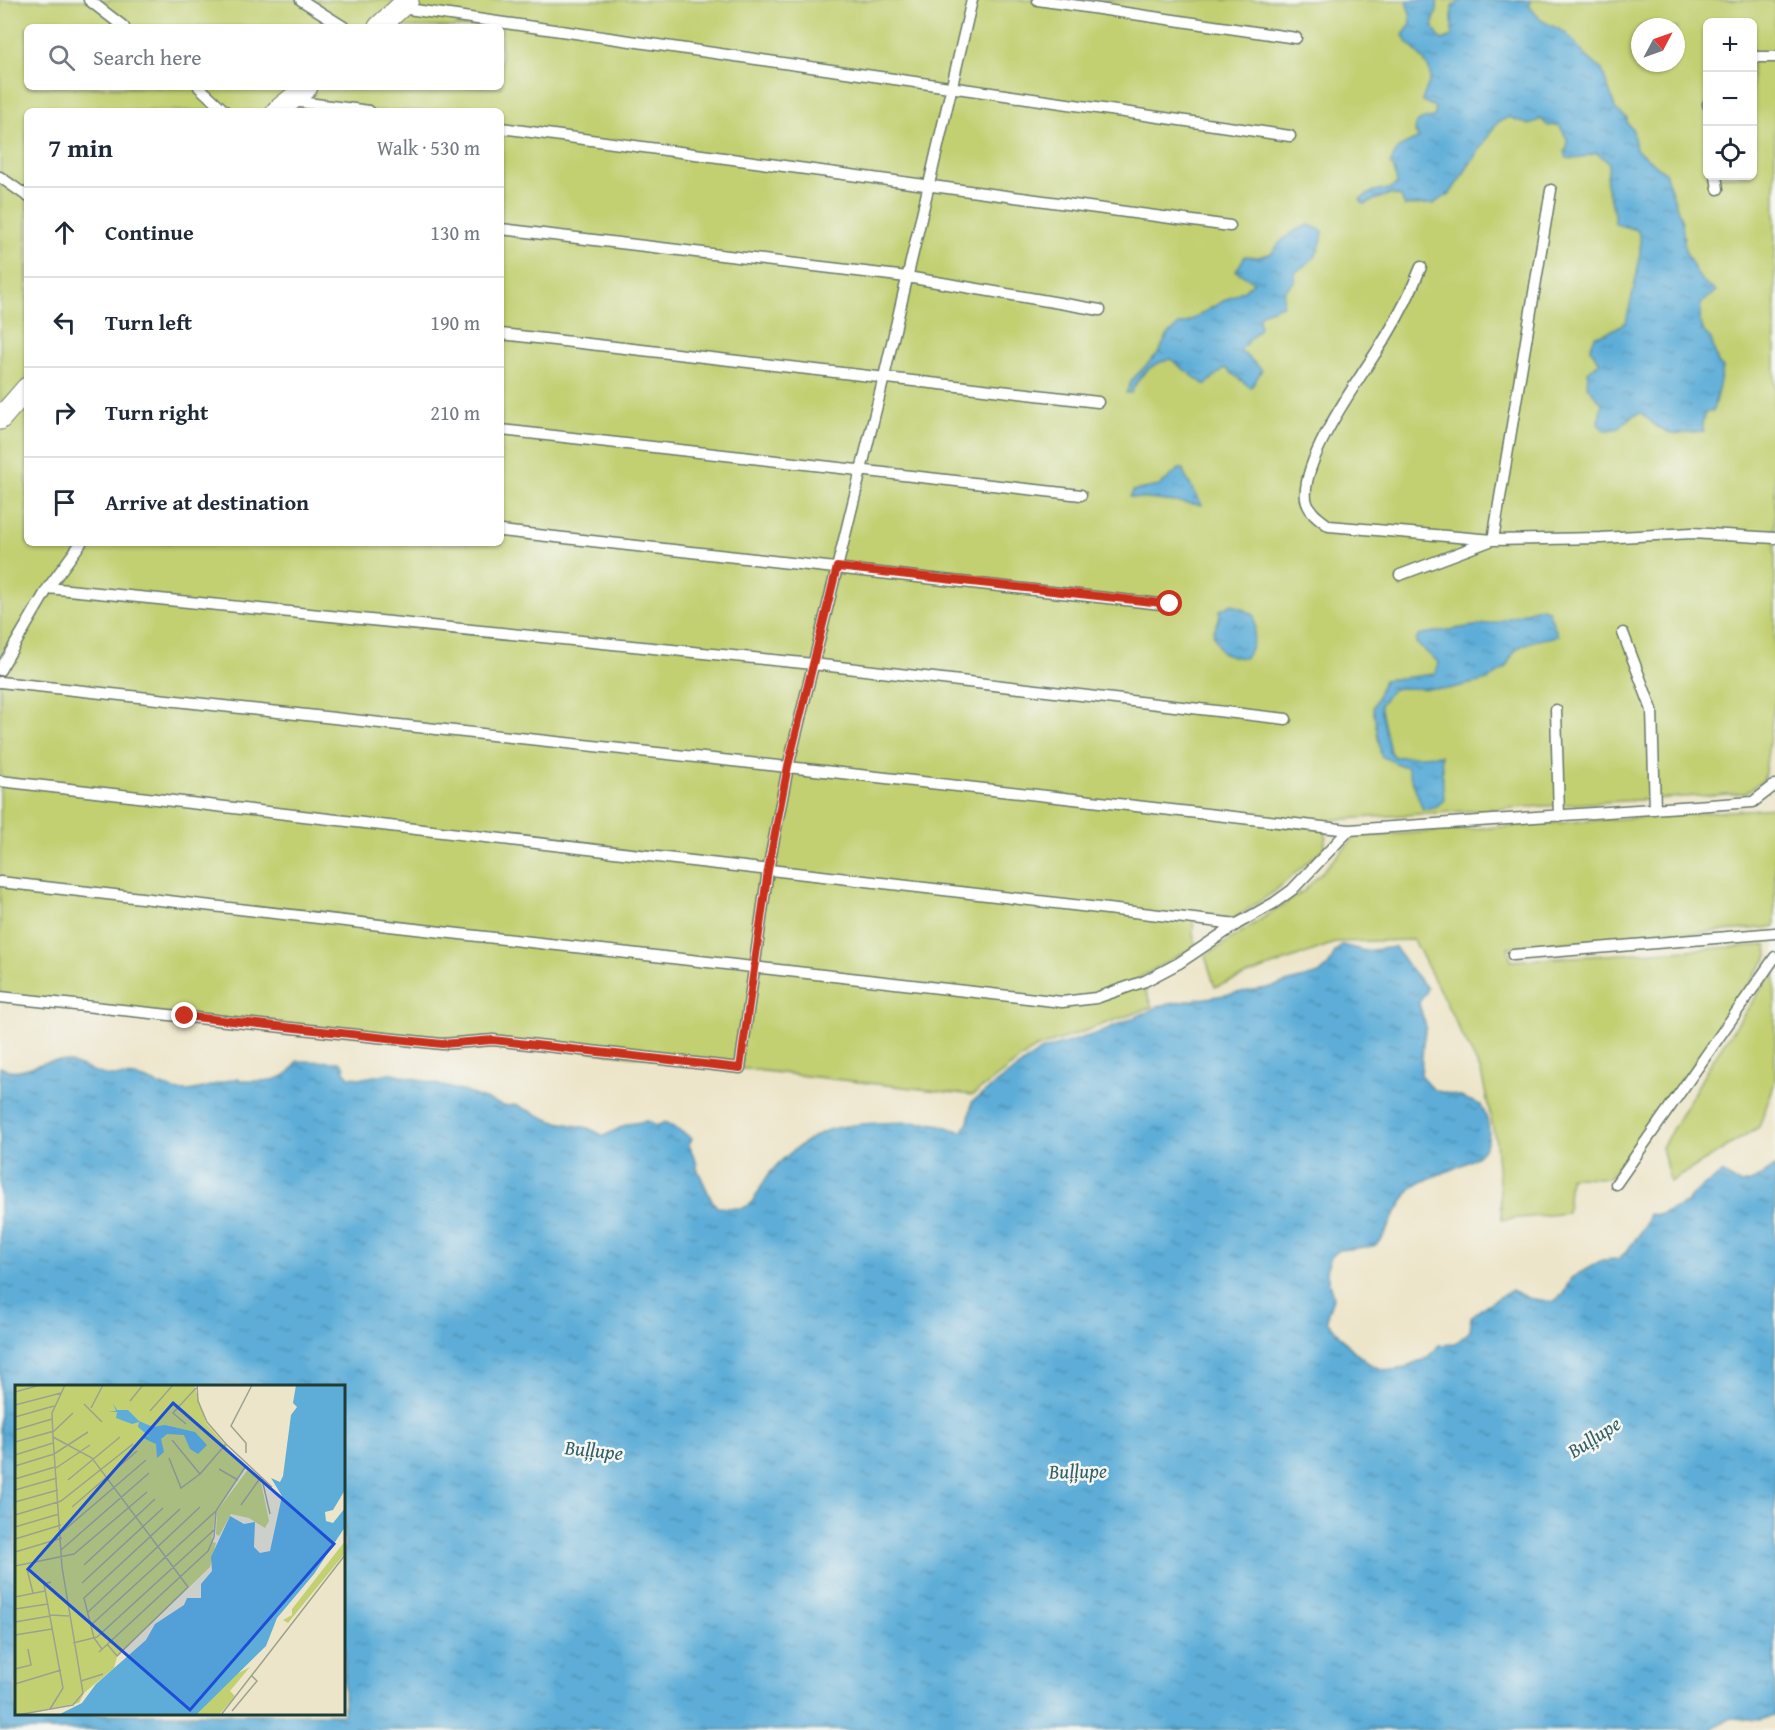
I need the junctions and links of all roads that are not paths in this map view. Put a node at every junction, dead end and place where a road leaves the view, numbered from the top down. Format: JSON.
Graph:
{"nodes":[{"id":1,"x":89,"y":0,"type":"edge"},
{"id":2,"x":301,"y":0,"type":"edge"},
{"id":3,"x":972,"y":0,"type":"edge"},
{"id":4,"x":1038,"y":0,"type":"edge"},
{"id":5,"x":404,"y":4,"type":"edge"},
{"id":6,"x":120,"y":24,"type":"edge"},
{"id":7,"x":339,"y":24,"type":"edge"},
{"id":8,"x":382,"y":24,"type":"edge"},
{"id":9,"x":1296,"y":38,"type":"dead end"},
{"id":10,"x":1757,"y":57,"type":"edge"},
{"id":11,"x":1775,"y":57,"type":"edge"},
{"id":12,"x":951,"y":88,"type":"junction"},
{"id":13,"x":202,"y":90,"type":"edge"},
{"id":14,"x":303,"y":90,"type":"edge"},
{"id":15,"x":283,"y":106,"type":"edge"},
{"id":16,"x":222,"y":108,"type":"edge"},
{"id":17,"x":317,"y":108,"type":"edge"},
{"id":18,"x":504,"y":128,"type":"edge"},
{"id":19,"x":1290,"y":136,"type":"dead end"},
{"id":20,"x":0,"y":177,"type":"edge"},
{"id":21,"x":1717,"y":180,"type":"edge"},
{"id":22,"x":929,"y":184,"type":"junction"},
{"id":23,"x":1718,"y":189,"type":"dead end"},
{"id":24,"x":1551,"y":190,"type":"dead end"},
{"id":25,"x":24,"y":193,"type":"edge"},
{"id":26,"x":1230,"y":226,"type":"dead end"},
{"id":27,"x":504,"y":229,"type":"edge"},
{"id":28,"x":1421,"y":267,"type":"dead end"},
{"id":29,"x":907,"y":277,"type":"junction"},
{"id":30,"x":1100,"y":310,"type":"dead end"},
{"id":31,"x":504,"y":334,"type":"edge"},
{"id":32,"x":884,"y":377,"type":"junction"},
{"id":33,"x":24,"y":390,"type":"edge"},
{"id":34,"x":1098,"y":402,"type":"dead end"},
{"id":35,"x":0,"y":418,"type":"edge"},
{"id":36,"x":504,"y":430,"type":"edge"},
{"id":37,"x":861,"y":470,"type":"junction"},
{"id":38,"x":1081,"y":495,"type":"dead end"},
{"id":39,"x":504,"y":531,"type":"edge"},
{"id":40,"x":1775,"y":538,"type":"edge"},
{"id":41,"x":1493,"y":540,"type":"junction"},
{"id":42,"x":79,"y":546,"type":"edge"},
{"id":43,"x":837,"y":567,"type":"junction"},
{"id":44,"x":1400,"y":575,"type":"dead end"},
{"id":45,"x":48,"y":588,"type":"junction"},
{"id":46,"x":1170,"y":604,"type":"dead end"},
{"id":47,"x":1623,"y":633,"type":"dead end"},
{"id":48,"x":813,"y":664,"type":"junction"},
{"id":49,"x":0,"y":670,"type":"edge"},
{"id":50,"x":0,"y":682,"type":"edge"},
{"id":51,"x":1556,"y":710,"type":"dead end"},
{"id":52,"x":1286,"y":719,"type":"dead end"},
{"id":53,"x":788,"y":766,"type":"junction"},
{"id":54,"x":0,"y":782,"type":"edge"},
{"id":55,"x":1775,"y":785,"type":"edge"},
{"id":56,"x":1655,"y":809,"type":"junction"},
{"id":57,"x":1559,"y":816,"type":"junction"},
{"id":58,"x":1349,"y":830,"type":"junction"},
{"id":59,"x":768,"y":870,"type":"junction"},
{"id":60,"x":0,"y":882,"type":"edge"},
{"id":61,"x":1237,"y":924,"type":"junction"},
{"id":62,"x":1775,"y":933,"type":"edge"},
{"id":63,"x":1513,"y":955,"type":"dead end"},
{"id":64,"x":1775,"y":957,"type":"edge"},
{"id":65,"x":754,"y":968,"type":"junction"},
{"id":66,"x":0,"y":997,"type":"edge"},
{"id":67,"x":1616,"y":1184,"type":"dead end"}],
"edges":[{"from":1,"to":6,"type":"lane"},
{"from":2,"to":7,"type":"lane"},
{"from":3,"to":12,"type":"lane"},
{"from":4,"to":9,"type":"lane"},
{"from":5,"to":8,"type":"street"},
{"from":5,"to":12,"type":"lane"},
{"from":10,"to":11,"type":"lane"},
{"from":12,"to":19,"type":"lane"},
{"from":12,"to":22,"type":"lane"},
{"from":13,"to":16,"type":"lane"},
{"from":14,"to":15,"type":"street"},
{"from":15,"to":17,"type":"lane"},
{"from":18,"to":22,"type":"lane"},
{"from":20,"to":25,"type":"lane"},
{"from":21,"to":23,"type":"lane"},
{"from":22,"to":26,"type":"lane"},
{"from":22,"to":29,"type":"lane"},
{"from":24,"to":41,"type":"lane"},
{"from":27,"to":29,"type":"lane"},
{"from":28,"to":41,"type":"lane"},
{"from":29,"to":30,"type":"lane"},
{"from":29,"to":32,"type":"lane"},
{"from":31,"to":32,"type":"lane"},
{"from":32,"to":34,"type":"lane"},
{"from":32,"to":37,"type":"lane"},
{"from":33,"to":35,"type":"street"},
{"from":36,"to":37,"type":"lane"},
{"from":37,"to":38,"type":"lane"},
{"from":37,"to":43,"type":"lane"},
{"from":39,"to":43,"type":"lane"},
{"from":40,"to":41,"type":"lane"},
{"from":41,"to":44,"type":"lane"},
{"from":42,"to":45,"type":"lane"},
{"from":43,"to":46,"type":"lane"},
{"from":43,"to":48,"type":"lane"},
{"from":45,"to":48,"type":"lane"},
{"from":45,"to":49,"type":"lane"},
{"from":47,"to":56,"type":"lane"},
{"from":48,"to":52,"type":"lane"},
{"from":48,"to":53,"type":"lane"},
{"from":50,"to":53,"type":"lane"},
{"from":51,"to":57,"type":"lane"},
{"from":53,"to":58,"type":"lane"},
{"from":53,"to":59,"type":"lane"},
{"from":54,"to":59,"type":"lane"},
{"from":55,"to":56,"type":"lane"},
{"from":56,"to":57,"type":"lane"},
{"from":57,"to":58,"type":"lane"},
{"from":58,"to":61,"type":"lane"},
{"from":59,"to":61,"type":"lane"},
{"from":59,"to":65,"type":"lane"},
{"from":60,"to":65,"type":"lane"},
{"from":61,"to":65,"type":"lane"},
{"from":62,"to":63,"type":"lane"},
{"from":64,"to":67,"type":"lane"},
{"from":65,"to":66,"type":"lane"}]}
